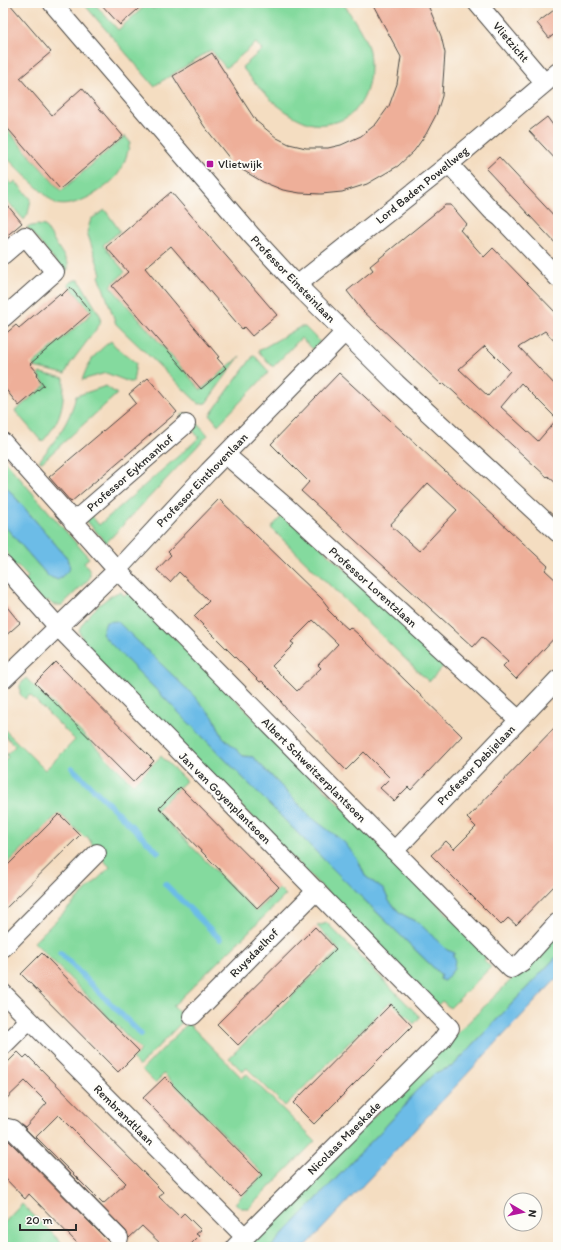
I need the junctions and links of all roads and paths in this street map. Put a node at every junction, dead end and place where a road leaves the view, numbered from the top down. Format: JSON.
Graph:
{"nodes":[{"id":1,"x":52,"y":3,"type":"edge"},
{"id":2,"x":477,"y":3,"type":"edge"},
{"id":3,"x":551,"y":77,"type":"edge"},
{"id":4,"x":449,"y":164,"type":"junction"},
{"id":5,"x":3,"y":255,"type":"edge"},
{"id":6,"x":558,"y":278,"type":"edge"},
{"id":7,"x":297,"y":285,"type":"junction"},
{"id":8,"x":3,"y":318,"type":"edge"},
{"id":9,"x":344,"y":332,"type":"junction"},
{"id":10,"x":186,"y":424,"type":"dead end"},
{"id":11,"x":3,"y":442,"type":"edge"},
{"id":12,"x":226,"y":455,"type":"junction"},
{"id":13,"x":74,"y":522,"type":"junction"},
{"id":14,"x":558,"y":532,"type":"edge"},
{"id":15,"x":3,"y":566,"type":"edge"},
{"id":16,"x":117,"y":570,"type":"junction"},
{"id":17,"x":58,"y":627,"type":"junction"},
{"id":18,"x":558,"y":679,"type":"edge"},
{"id":19,"x":3,"y":680,"type":"edge"},
{"id":20,"x":519,"y":720,"type":"junction"},
{"id":21,"x":394,"y":851,"type":"junction"},
{"id":22,"x":97,"y":853,"type":"dead end"},
{"id":23,"x":317,"y":890,"type":"junction"},
{"id":24,"x":558,"y":922,"type":"edge"},
{"id":25,"x":3,"y":948,"type":"edge"},
{"id":26,"x":3,"y":993,"type":"edge"},
{"id":27,"x":192,"y":1016,"type":"dead end"},
{"id":28,"x":29,"y":1020,"type":"junction"},
{"id":29,"x":450,"y":1028,"type":"joint"},
{"id":30,"x":3,"y":1046,"type":"edge"},
{"id":31,"x":3,"y":1127,"type":"edge"},
{"id":32,"x":119,"y":1238,"type":"dead end"},
{"id":33,"x":240,"y":1242,"type":"edge"}],
"edges":[{"from":1,"to":7,"type":"street","name":"Professor Einsteinlaan"},
{"from":2,"to":3,"type":"street","name":"Vlietzicht"},
{"from":3,"to":4,"type":"street","name":"Lord Baden Powellweg"},
{"from":4,"to":6,"type":"street"},
{"from":4,"to":7,"type":"street","name":"Lord Baden Powellweg"},
{"from":5,"to":8,"type":"street"},
{"from":7,"to":9,"type":"street","name":"Professor Einsteinlaan"},
{"from":9,"to":12,"type":"street","name":"Professor Einthovenlaan"},
{"from":9,"to":14,"type":"street","name":"Professor Einsteinlaan"},
{"from":10,"to":13,"type":"street","name":"Professor Eykmanhof"},
{"from":11,"to":13,"type":"street"},
{"from":12,"to":16,"type":"street","name":"Professor Einthovenlaan"},
{"from":12,"to":20,"type":"street","name":"Professor Lorentzlaan"},
{"from":13,"to":16,"type":"street"},
{"from":15,"to":17,"type":"street","name":"Jan van Goyenplantsoen"},
{"from":16,"to":17,"type":"street","name":"Professor Einthovenlaan"},
{"from":16,"to":21,"type":"street","name":"Albert Schweitzerplantsoen"},
{"from":17,"to":19,"type":"street","name":"Professor Einthovenlaan"},
{"from":17,"to":23,"type":"street","name":"Jan van Goyenplantsoen"},
{"from":18,"to":20,"type":"street","name":"Professor Debijelaan"},
{"from":20,"to":21,"type":"street","name":"Professor Debijelaan"},
{"from":21,"to":24,"type":"street","name":"Albert Schweitzerplantsoen"},
{"from":22,"to":25,"type":"street"},
{"from":23,"to":27,"type":"street","name":"Ruysdaelhof"},
{"from":23,"to":29,"type":"street","name":"Jan van Goyenplantsoen"},
{"from":26,"to":28,"type":"street","name":"Rembrandtlaan"},
{"from":28,"to":30,"type":"street"},
{"from":28,"to":33,"type":"street","name":"Rembrandtlaan"},
{"from":29,"to":33,"type":"street","name":"Nicolaas Maeskade"},
{"from":31,"to":32,"type":"street"}]}
